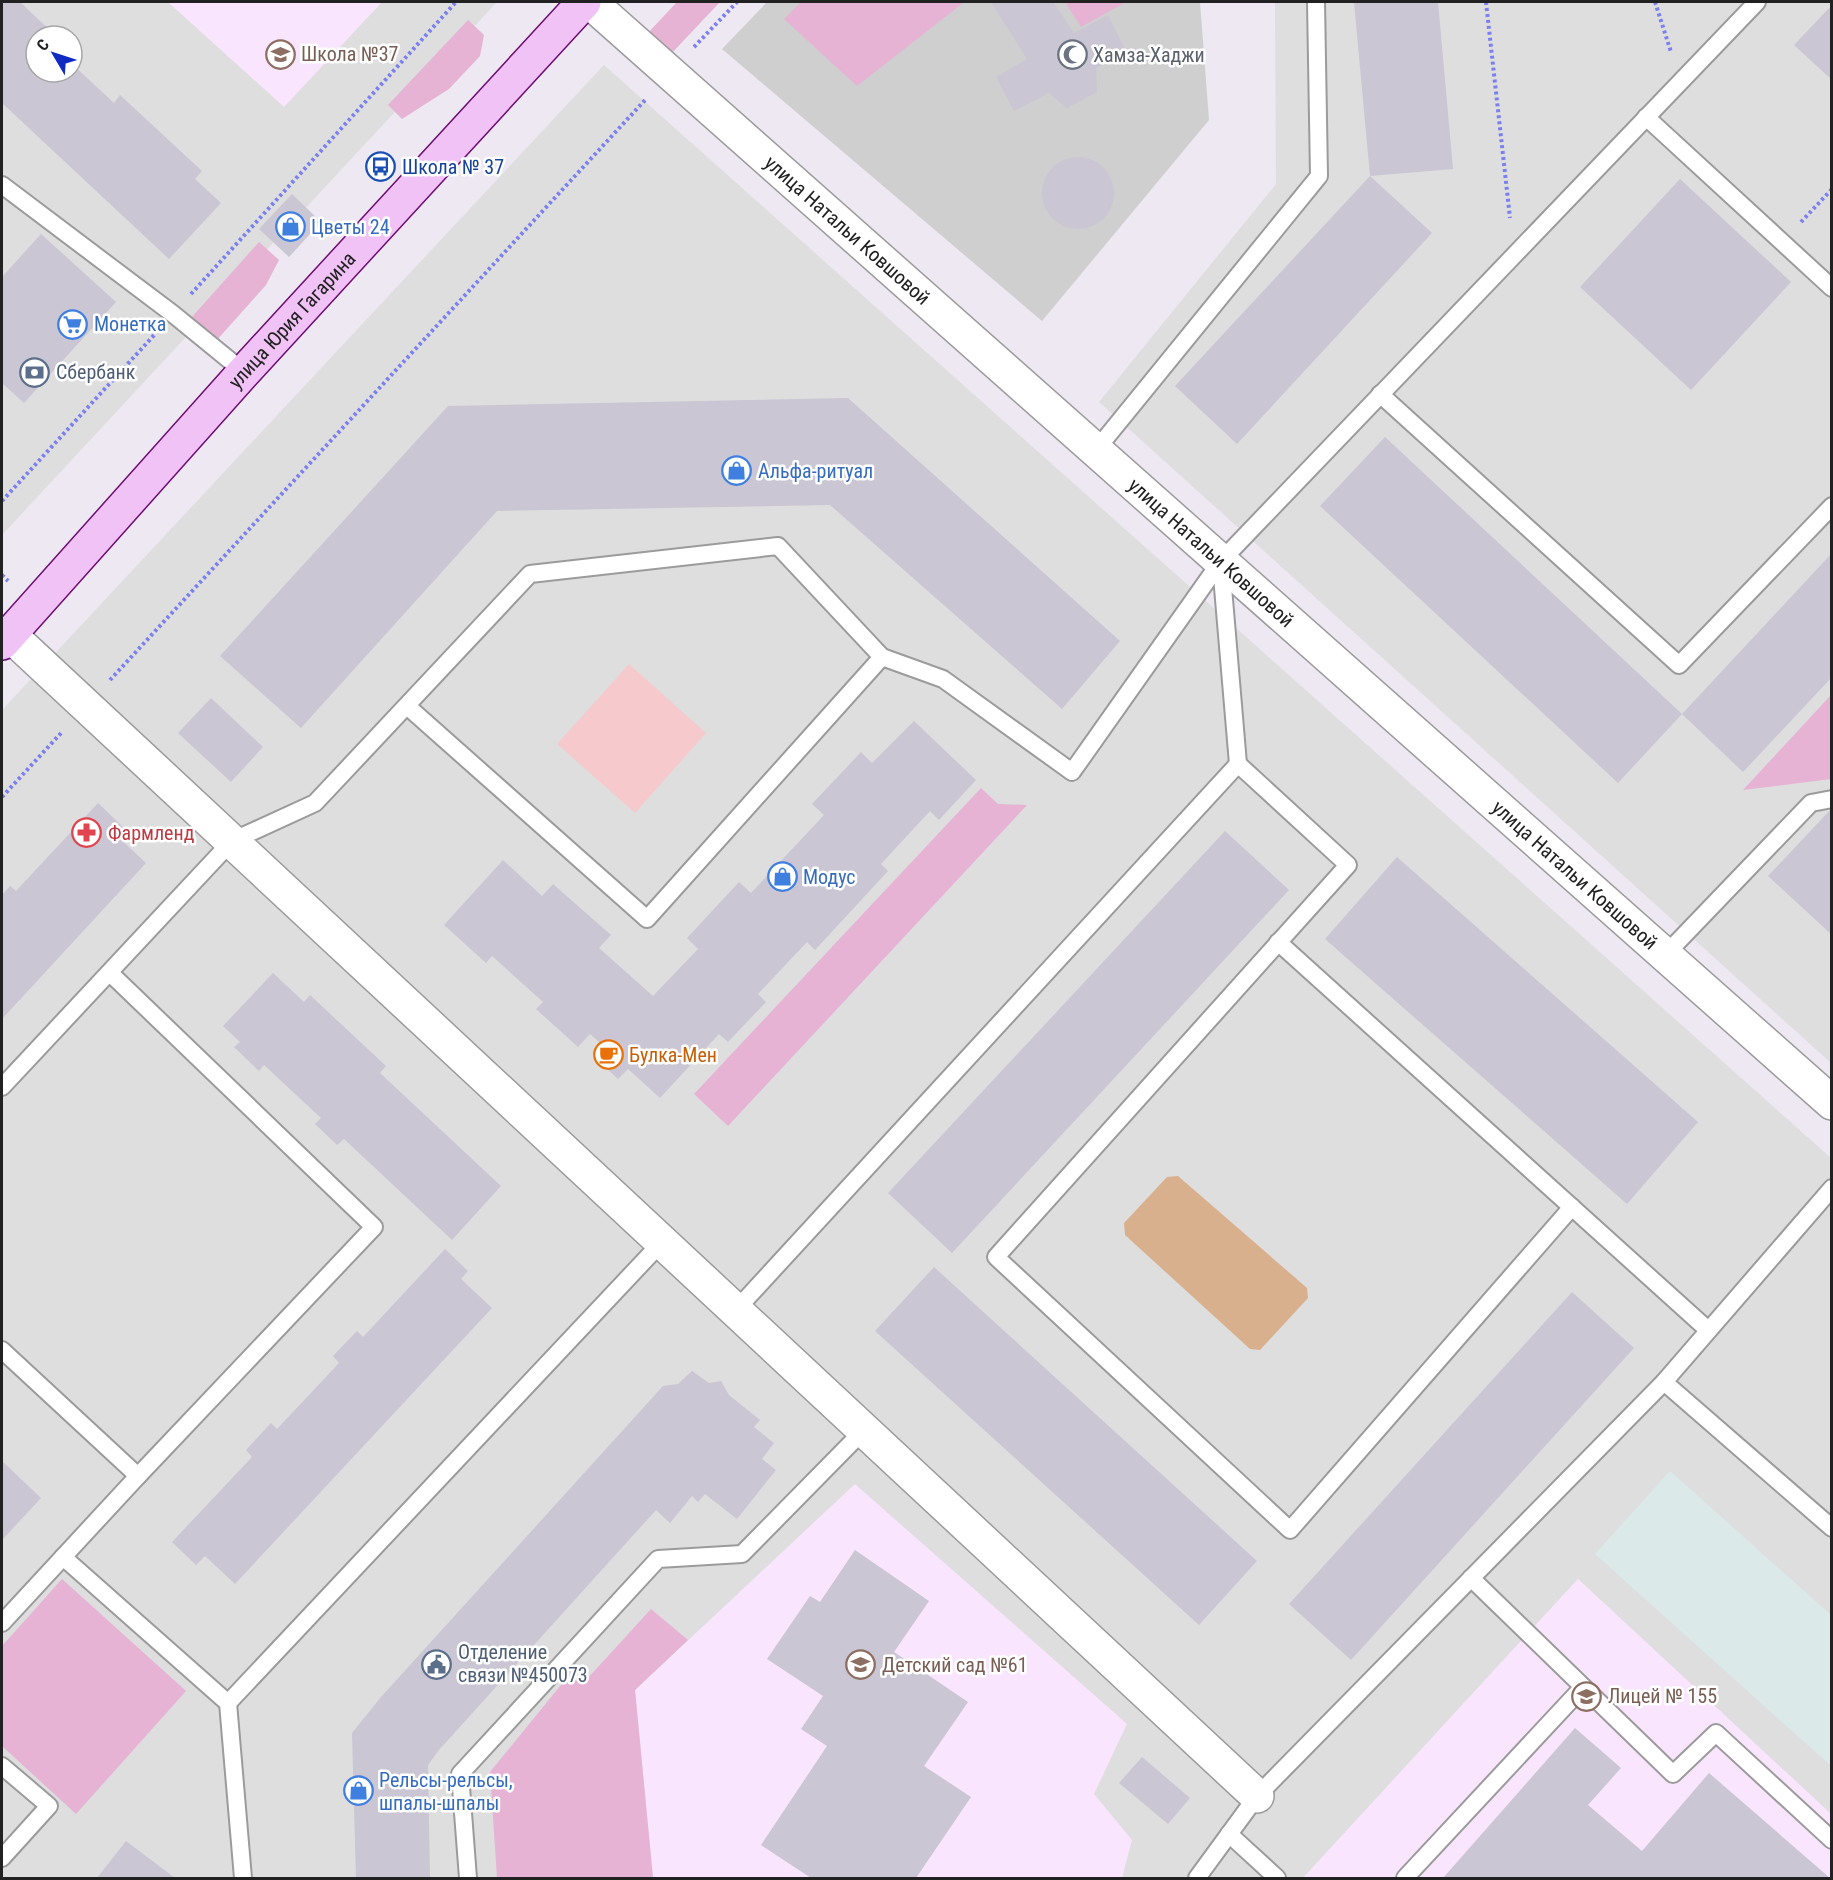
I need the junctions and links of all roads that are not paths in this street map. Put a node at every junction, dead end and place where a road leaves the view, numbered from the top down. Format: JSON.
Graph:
{"nodes":[{"id":1,"x":584,"y":2,"type":"edge"},
{"id":2,"x":590,"y":2,"type":"edge"},
{"id":3,"x":1316,"y":2,"type":"edge"},
{"id":4,"x":1757,"y":2,"type":"edge"},
{"id":5,"x":1646,"y":117,"type":"junction"},
{"id":6,"x":2,"y":184,"type":"edge"},
{"id":7,"x":1832,"y":288,"type":"edge"},
{"id":8,"x":244,"y":372,"type":"junction"},
{"id":9,"x":1380,"y":394,"type":"junction"},
{"id":10,"x":1096,"y":450,"type":"junction"},
{"id":11,"x":1832,"y":506,"type":"edge"},
{"id":12,"x":1221,"y":561,"type":"junction"},
{"id":13,"x":4,"y":635,"type":"edge"},
{"id":14,"x":882,"y":657,"type":"junction"},
{"id":15,"x":407,"y":706,"type":"junction"},
{"id":16,"x":1238,"y":764,"type":"junction"},
{"id":17,"x":1832,"y":800,"type":"edge"},
{"id":18,"x":232,"y":841,"type":"junction"},
{"id":19,"x":1278,"y":942,"type":"junction"},
{"id":20,"x":1665,"y":955,"type":"junction"},
{"id":21,"x":110,"y":973,"type":"junction"},
{"id":22,"x":2,"y":1087,"type":"edge"},
{"id":23,"x":1832,"y":1103,"type":"edge"},
{"id":24,"x":1832,"y":1188,"type":"edge"},
{"id":25,"x":1572,"y":1207,"type":"junction"},
{"id":26,"x":662,"y":1243,"type":"junction"},
{"id":27,"x":735,"y":1311,"type":"junction"},
{"id":28,"x":1708,"y":1330,"type":"junction"},
{"id":29,"x":2,"y":1350,"type":"edge"},
{"id":30,"x":1664,"y":1382,"type":"junction"},
{"id":31,"x":863,"y":1431,"type":"junction"},
{"id":32,"x":138,"y":1476,"type":"junction"},
{"id":33,"x":1832,"y":1528,"type":"edge"},
{"id":34,"x":63,"y":1557,"type":"junction"},
{"id":35,"x":1471,"y":1578,"type":"junction"},
{"id":36,"x":2,"y":1623,"type":"edge"},
{"id":37,"x":1583,"y":1687,"type":"junction"},
{"id":38,"x":228,"y":1703,"type":"junction"},
{"id":39,"x":2,"y":1766,"type":"edge"},
{"id":40,"x":1257,"y":1796,"type":"junction"},
{"id":41,"x":1229,"y":1834,"type":"junction"},
{"id":42,"x":1832,"y":1840,"type":"edge"},
{"id":43,"x":2,"y":1858,"type":"edge"},
{"id":44,"x":243,"y":1878,"type":"edge"},
{"id":45,"x":468,"y":1878,"type":"edge"},
{"id":46,"x":1197,"y":1878,"type":"edge"},
{"id":47,"x":1277,"y":1878,"type":"edge"},
{"id":48,"x":1405,"y":1878,"type":"edge"}],
"edges":[{"from":1,"to":8,"type":"main road","name":"улица Юрия Гагарина"},
{"from":2,"to":10,"type":"street","name":"улица Натальи Ковшовой"},
{"from":3,"to":10,"type":"lane"},
{"from":4,"to":5,"type":"lane"},
{"from":5,"to":7,"type":"lane"},
{"from":5,"to":9,"type":"lane"},
{"from":6,"to":8,"type":"lane"},
{"from":8,"to":13,"type":"main road","name":"улица Юрия Гагарина"},
{"from":9,"to":11,"type":"lane"},
{"from":9,"to":12,"type":"lane"},
{"from":10,"to":12,"type":"street","name":"улица Натальи Ковшовой"},
{"from":12,"to":14,"type":"lane"},
{"from":12,"to":16,"type":"lane"},
{"from":12,"to":20,"type":"street","name":"улица Натальи Ковшовой"},
{"from":13,"to":18,"type":"street"},
{"from":14,"to":15,"type":"lane"},
{"from":14,"to":15,"type":"lane"},
{"from":15,"to":18,"type":"lane"},
{"from":16,"to":19,"type":"lane"},
{"from":16,"to":27,"type":"lane"},
{"from":17,"to":20,"type":"lane"},
{"from":18,"to":21,"type":"lane"},
{"from":18,"to":26,"type":"street"},
{"from":19,"to":25,"type":"lane"},
{"from":19,"to":25,"type":"lane"},
{"from":20,"to":23,"type":"street","name":"улица Натальи Ковшовой"},
{"from":21,"to":22,"type":"lane"},
{"from":21,"to":32,"type":"lane"},
{"from":24,"to":28,"type":"lane"},
{"from":25,"to":28,"type":"lane"},
{"from":26,"to":27,"type":"street"},
{"from":26,"to":38,"type":"lane"},
{"from":27,"to":31,"type":"street"},
{"from":28,"to":30,"type":"lane"},
{"from":29,"to":32,"type":"lane"},
{"from":30,"to":33,"type":"lane"},
{"from":30,"to":35,"type":"lane"},
{"from":31,"to":40,"type":"street"},
{"from":31,"to":45,"type":"lane"},
{"from":32,"to":34,"type":"lane"},
{"from":34,"to":36,"type":"lane"},
{"from":34,"to":38,"type":"lane"},
{"from":35,"to":37,"type":"lane"},
{"from":35,"to":40,"type":"lane"},
{"from":37,"to":42,"type":"lane"},
{"from":37,"to":48,"type":"lane"},
{"from":38,"to":44,"type":"lane"},
{"from":39,"to":43,"type":"lane"},
{"from":40,"to":41,"type":"lane"},
{"from":41,"to":46,"type":"lane"},
{"from":41,"to":47,"type":"lane"}]}
